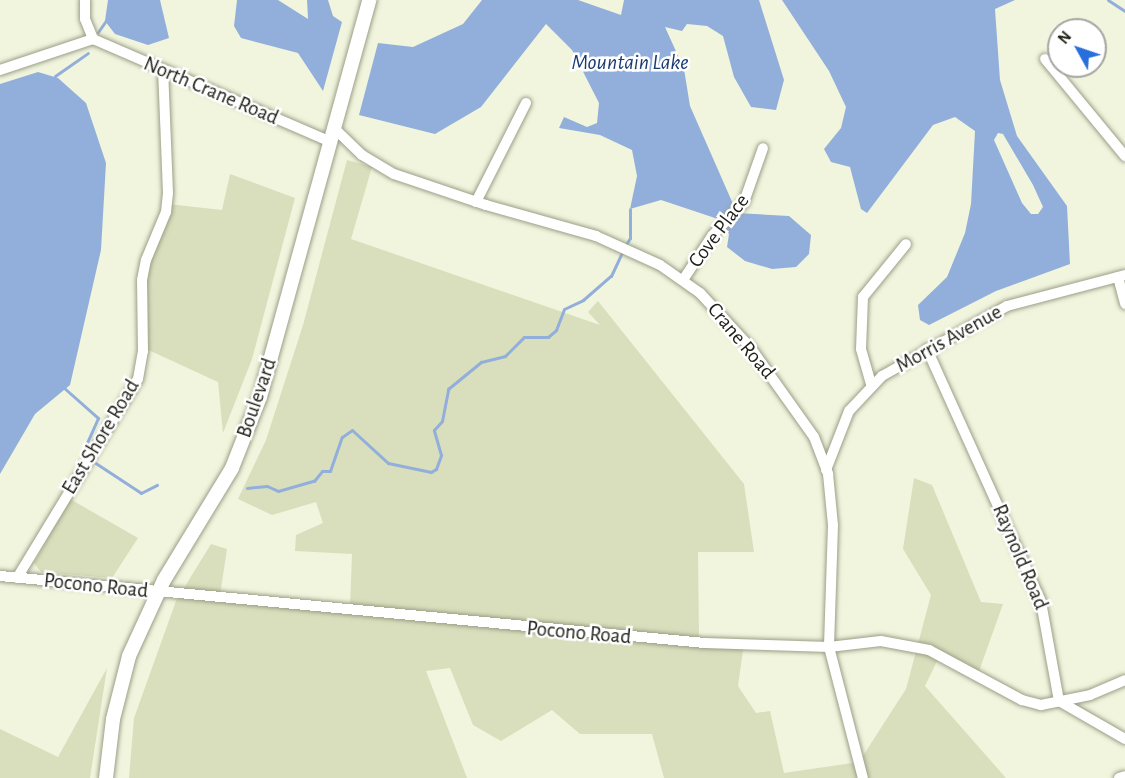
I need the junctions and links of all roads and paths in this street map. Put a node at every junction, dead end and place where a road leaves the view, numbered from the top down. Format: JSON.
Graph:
{"nodes":[{"id":1,"x":85,"y":0,"type":"edge"},
{"id":2,"x":369,"y":0,"type":"edge"},
{"id":3,"x":93,"y":39,"type":"junction"},
{"id":4,"x":1045,"y":59,"type":"dead end"},
{"id":5,"x":0,"y":70,"type":"edge"},
{"id":6,"x":163,"y":71,"type":"junction"},
{"id":7,"x":526,"y":103,"type":"dead end"},
{"id":8,"x":334,"y":128,"type":"junction"},
{"id":9,"x":331,"y":142,"type":"junction"},
{"id":10,"x":763,"y":147,"type":"dead end"},
{"id":11,"x":1125,"y":156,"type":"edge"},
{"id":12,"x":477,"y":202,"type":"junction"},
{"id":13,"x":906,"y":244,"type":"dead end"},
{"id":14,"x":1122,"y":276,"type":"edge"},
{"id":15,"x":683,"y":280,"type":"junction"},
{"id":16,"x":1125,"y":304,"type":"edge"},
{"id":17,"x":927,"y":348,"type":"junction"},
{"id":18,"x":871,"y":384,"type":"junction"},
{"id":19,"x":826,"y":470,"type":"junction"},
{"id":20,"x":0,"y":576,"type":"edge"},
{"id":21,"x":17,"y":578,"type":"junction"},
{"id":22,"x":158,"y":593,"type":"junction"},
{"id":23,"x":829,"y":647,"type":"junction"},
{"id":24,"x":1125,"y":680,"type":"edge"},
{"id":25,"x":1060,"y":702,"type":"junction"},
{"id":26,"x":1125,"y":739,"type":"edge"},
{"id":27,"x":1125,"y":776,"type":"edge"},
{"id":28,"x":106,"y":778,"type":"edge"},
{"id":29,"x":862,"y":778,"type":"edge"},
{"id":30,"x":1119,"y":778,"type":"edge"}],
"edges":[{"from":1,"to":3,"type":"street"},
{"from":2,"to":8,"type":"main road","name":"Boulevard"},
{"from":3,"to":5,"type":"street"},
{"from":3,"to":6,"type":"street","name":"North Crane Road"},
{"from":4,"to":11,"type":"street"},
{"from":6,"to":9,"type":"street","name":"North Crane Road"},
{"from":6,"to":21,"type":"street","name":"East Shore Road"},
{"from":7,"to":12,"type":"street"},
{"from":8,"to":9,"type":"main road","name":"Boulevard"},
{"from":8,"to":12,"type":"street","name":"Crane Road"},
{"from":9,"to":22,"type":"main road","name":"Boulevard"},
{"from":10,"to":15,"type":"street","name":"Cove Place"},
{"from":12,"to":15,"type":"street","name":"Crane Road"},
{"from":13,"to":18,"type":"street"},
{"from":14,"to":16,"type":"street"},
{"from":14,"to":17,"type":"street","name":"Morris Avenue"},
{"from":15,"to":19,"type":"street","name":"Crane Road"},
{"from":17,"to":18,"type":"street","name":"Morris Avenue"},
{"from":17,"to":25,"type":"street","name":"Raynold Road"},
{"from":18,"to":19,"type":"street","name":"Morris Avenue"},
{"from":19,"to":23,"type":"street","name":"Crane Road"},
{"from":20,"to":21,"type":"street","name":"Pocono Road"},
{"from":21,"to":22,"type":"street","name":"Pocono Road"},
{"from":22,"to":23,"type":"street","name":"Pocono Road"},
{"from":22,"to":28,"type":"main road","name":"Boulevard"},
{"from":23,"to":25,"type":"street","name":"Pocono Road"},
{"from":23,"to":29,"type":"street","name":"Crane Road"},
{"from":24,"to":25,"type":"street","name":"Pocono Road"},
{"from":25,"to":26,"type":"street"},
{"from":27,"to":30,"type":"street"}]}
